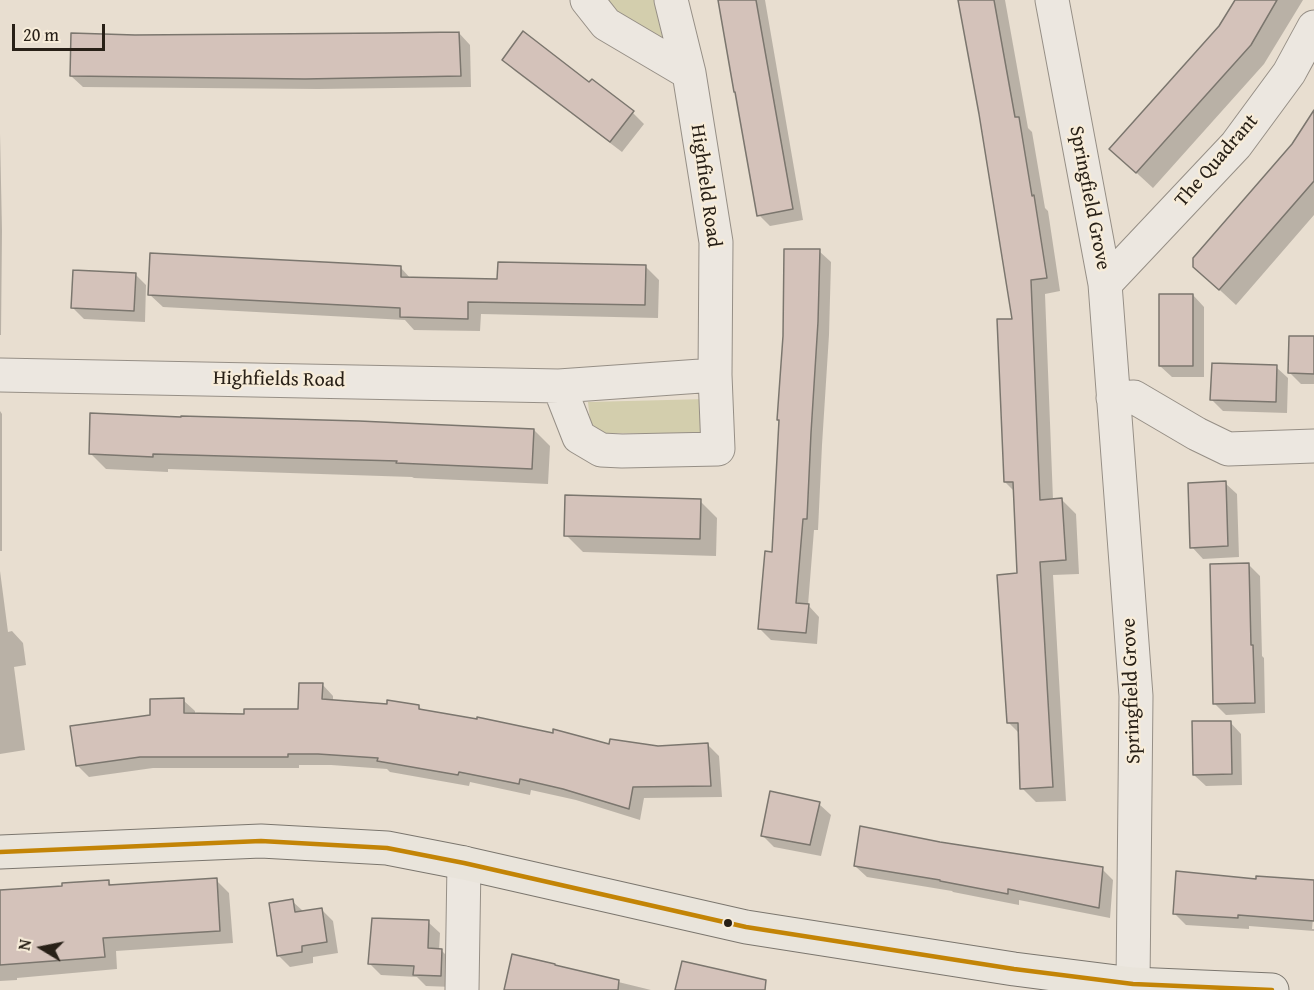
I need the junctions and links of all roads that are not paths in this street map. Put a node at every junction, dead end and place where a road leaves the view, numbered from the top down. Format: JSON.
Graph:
{"nodes":[{"id":1,"x":587,"y":0,"type":"edge"},
{"id":2,"x":671,"y":0,"type":"edge"},
{"id":3,"x":1052,"y":0,"type":"edge"},
{"id":4,"x":1314,"y":27,"type":"edge"},
{"id":5,"x":688,"y":73,"type":"junction"},
{"id":6,"x":1105,"y":284,"type":"junction"},
{"id":7,"x":0,"y":375,"type":"edge"},
{"id":8,"x":715,"y":375,"type":"junction"},
{"id":9,"x":559,"y":386,"type":"junction"},
{"id":10,"x":1113,"y":398,"type":"junction"},
{"id":11,"x":1314,"y":446,"type":"edge"},
{"id":12,"x":0,"y":852,"type":"edge"},
{"id":13,"x":464,"y":863,"type":"junction"},
{"id":14,"x":1133,"y":984,"type":"junction"},
{"id":15,"x":462,"y":990,"type":"edge"},
{"id":16,"x":1272,"y":990,"type":"edge"}],
"edges":[{"from":1,"to":5,"type":"street"},
{"from":2,"to":5,"type":"street","name":"Highfield Road"},
{"from":3,"to":6,"type":"street","name":"Springfield Grove"},
{"from":4,"to":6,"type":"street","name":"The Quadrant"},
{"from":5,"to":8,"type":"street","name":"Highfield Road"},
{"from":6,"to":10,"type":"street","name":"Springfield Grove"},
{"from":7,"to":9,"type":"street","name":"Highfields Road"},
{"from":8,"to":9,"type":"street","name":"Highfields Road"},
{"from":8,"to":9,"type":"street"},
{"from":10,"to":11,"type":"street"},
{"from":10,"to":14,"type":"street","name":"Springfield Grove"},
{"from":12,"to":13,"type":"main road"},
{"from":13,"to":14,"type":"main road"},
{"from":13,"to":15,"type":"street"},
{"from":14,"to":16,"type":"main road"}]}
